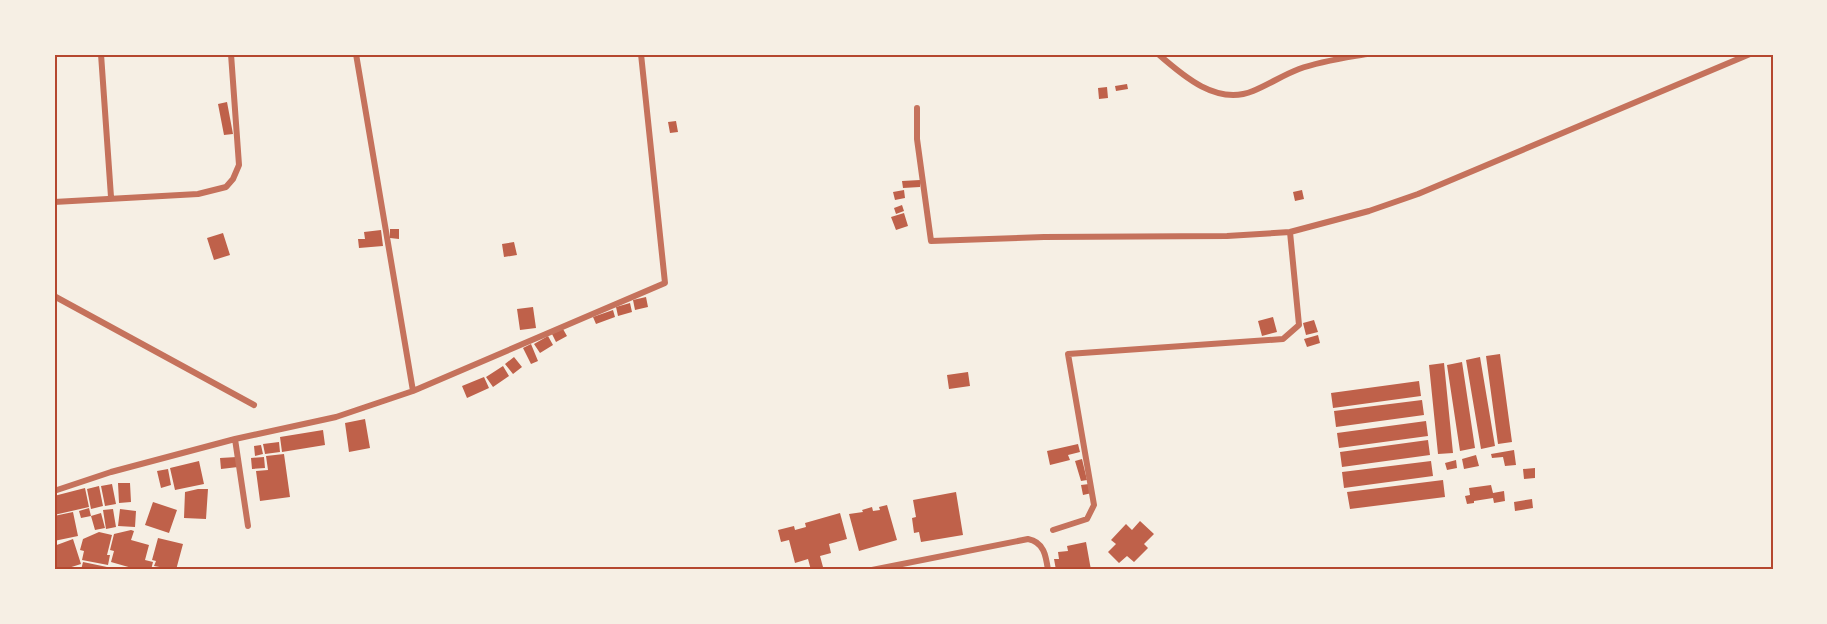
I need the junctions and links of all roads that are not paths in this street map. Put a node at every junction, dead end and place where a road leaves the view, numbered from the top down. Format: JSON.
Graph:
{"nodes":[{"id":1,"x":101,"y":54,"type":"edge"},
{"id":2,"x":231,"y":54,"type":"edge"},
{"id":3,"x":356,"y":54,"type":"edge"},
{"id":4,"x":641,"y":54,"type":"edge"},
{"id":5,"x":1158,"y":54,"type":"edge"},
{"id":6,"x":1367,"y":54,"type":"edge"},
{"id":7,"x":1750,"y":54,"type":"edge"},
{"id":8,"x":916,"y":108,"type":"dead end"},
{"id":9,"x":111,"y":197,"type":"junction"},
{"id":10,"x":54,"y":202,"type":"edge"},
{"id":11,"x":1290,"y":232,"type":"junction"},
{"id":12,"x":54,"y":296,"type":"edge"},
{"id":13,"x":413,"y":391,"type":"junction"},
{"id":14,"x":254,"y":405,"type":"dead end"},
{"id":15,"x":235,"y":439,"type":"junction"},
{"id":16,"x":54,"y":491,"type":"edge"},
{"id":17,"x":248,"y":526,"type":"dead end"},
{"id":18,"x":1053,"y":530,"type":"dead end"},
{"id":19,"x":897,"y":565,"type":"junction"},
{"id":20,"x":872,"y":570,"type":"edge"},
{"id":21,"x":905,"y":570,"type":"edge"},
{"id":22,"x":1048,"y":570,"type":"edge"}],
"edges":[{"from":1,"to":9,"type":"street"},
{"from":2,"to":9,"type":"street"},
{"from":3,"to":13,"type":"street"},
{"from":4,"to":13,"type":"street"},
{"from":5,"to":6,"type":"street"},
{"from":7,"to":11,"type":"street"},
{"from":8,"to":11,"type":"street"},
{"from":9,"to":10,"type":"street"},
{"from":11,"to":18,"type":"street"},
{"from":12,"to":14,"type":"street"},
{"from":13,"to":15,"type":"street"},
{"from":15,"to":16,"type":"street"},
{"from":15,"to":17,"type":"street"},
{"from":19,"to":20,"type":"street"},
{"from":19,"to":21,"type":"street"},
{"from":19,"to":22,"type":"street"}]}
